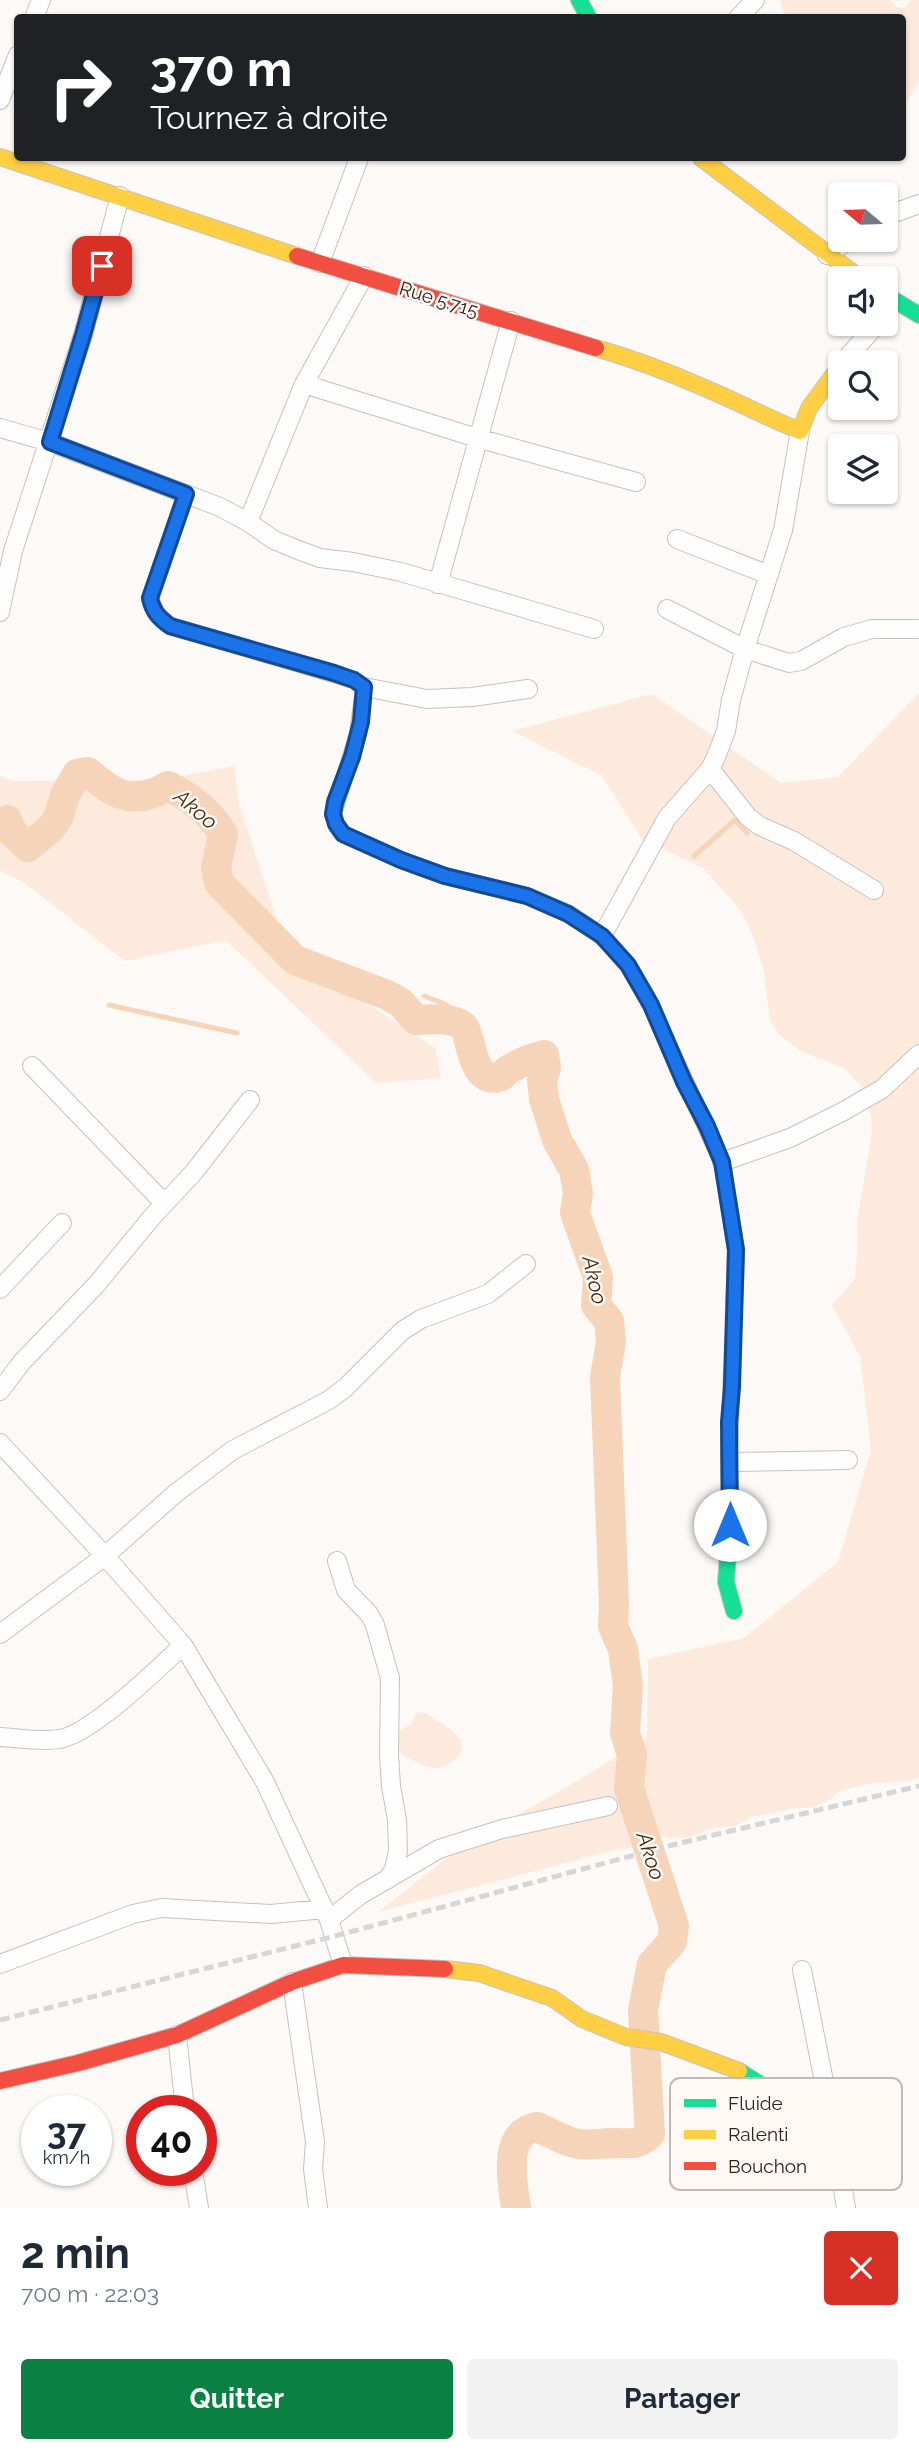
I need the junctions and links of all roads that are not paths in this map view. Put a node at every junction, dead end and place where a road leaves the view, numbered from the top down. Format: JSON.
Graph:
{"nodes":[{"id":1,"x":755,"y":0,"type":"edge"},
{"id":2,"x":742,"y":14,"type":"edge"},
{"id":3,"x":14,"y":65,"type":"edge"},
{"id":4,"x":0,"y":100,"type":"edge"},
{"id":5,"x":0,"y":157,"type":"edge"},
{"id":6,"x":358,"y":161,"type":"edge"},
{"id":7,"x":705,"y":161,"type":"edge"},
{"id":8,"x":120,"y":196,"type":"junction"},
{"id":9,"x":919,"y":204,"type":"edge"},
{"id":10,"x":898,"y":212,"type":"edge"},
{"id":11,"x":831,"y":252,"type":"edge"},
{"id":12,"x":827,"y":255,"type":"junction"},
{"id":13,"x":320,"y":263,"type":"junction"},
{"id":14,"x":843,"y":266,"type":"edge"},
{"id":15,"x":364,"y":276,"type":"junction"},
{"id":16,"x":898,"y":306,"type":"edge"},
{"id":17,"x":919,"y":314,"type":"edge"},
{"id":18,"x":510,"y":321,"type":"junction"},
{"id":19,"x":866,"y":336,"type":"edge"},
{"id":20,"x":854,"y":350,"type":"edge"},
{"id":21,"x":828,"y":383,"type":"edge"},
{"id":22,"x":304,"y":384,"type":"junction"},
{"id":23,"x":0,"y":428,"type":"edge"},
{"id":24,"x":800,"y":431,"type":"junction"},
{"id":25,"x":477,"y":438,"type":"junction"},
{"id":26,"x":50,"y":442,"type":"junction"},
{"id":27,"x":636,"y":482,"type":"dead end"},
{"id":28,"x":186,"y":494,"type":"junction"},
{"id":29,"x":248,"y":522,"type":"junction"},
{"id":30,"x":677,"y":539,"type":"dead end"},
{"id":31,"x":769,"y":575,"type":"junction"},
{"id":32,"x":438,"y":584,"type":"junction"},
{"id":33,"x":667,"y":609,"type":"dead end"},
{"id":34,"x":0,"y":612,"type":"edge"},
{"id":35,"x":594,"y":629,"type":"dead end"},
{"id":36,"x":918,"y":629,"type":"edge"},
{"id":37,"x":745,"y":649,"type":"junction"},
{"id":38,"x":364,"y":687,"type":"junction"},
{"id":39,"x":527,"y":689,"type":"dead end"},
{"id":40,"x":710,"y":769,"type":"junction"},
{"id":41,"x":874,"y":890,"type":"dead end"},
{"id":42,"x":602,"y":936,"type":"junction"},
{"id":43,"x":919,"y":1054,"type":"edge"},
{"id":44,"x":32,"y":1066,"type":"dead end"},
{"id":45,"x":250,"y":1100,"type":"dead end"},
{"id":46,"x":722,"y":1162,"type":"junction"},
{"id":47,"x":164,"y":1203,"type":"junction"},
{"id":48,"x":62,"y":1223,"type":"dead end"},
{"id":49,"x":526,"y":1264,"type":"dead end"},
{"id":50,"x":0,"y":1289,"type":"edge"},
{"id":51,"x":0,"y":1391,"type":"edge"},
{"id":52,"x":0,"y":1443,"type":"edge"},
{"id":53,"x":848,"y":1460,"type":"dead end"},
{"id":54,"x":730,"y":1462,"type":"junction"},
{"id":55,"x":106,"y":1556,"type":"junction"},
{"id":56,"x":337,"y":1561,"type":"dead end"},
{"id":57,"x":734,"y":1611,"type":"dead end"},
{"id":58,"x":0,"y":1634,"type":"edge"},
{"id":59,"x":183,"y":1645,"type":"junction"},
{"id":60,"x":0,"y":1737,"type":"edge"},
{"id":61,"x":608,"y":1806,"type":"dead end"},
{"id":62,"x":387,"y":1880,"type":"junction"},
{"id":63,"x":327,"y":1914,"type":"junction"},
{"id":64,"x":0,"y":1964,"type":"edge"},
{"id":65,"x":344,"y":1965,"type":"junction"},
{"id":66,"x":802,"y":1970,"type":"dead end"},
{"id":67,"x":292,"y":1982,"type":"junction"},
{"id":68,"x":177,"y":2035,"type":"junction"},
{"id":69,"x":751,"y":2078,"type":"edge"},
{"id":70,"x":823,"y":2078,"type":"edge"},
{"id":71,"x":0,"y":2081,"type":"edge"},
{"id":72,"x":183,"y":2095,"type":"edge"},
{"id":73,"x":195,"y":2186,"type":"edge"},
{"id":74,"x":843,"y":2190,"type":"edge"},
{"id":75,"x":199,"y":2208,"type":"edge"},
{"id":76,"x":318,"y":2208,"type":"edge"},
{"id":77,"x":846,"y":2208,"type":"edge"}],
"edges":[{"from":1,"to":2,"type":"street"},
{"from":3,"to":4,"type":"street"},
{"from":5,"to":8,"type":"street","name":"Rue 5.715"},
{"from":6,"to":13,"type":"street"},
{"from":7,"to":12,"type":"street"},
{"from":8,"to":13,"type":"street","name":"Rue 5.715"},
{"from":8,"to":26,"type":"street"},
{"from":9,"to":10,"type":"street"},
{"from":11,"to":12,"type":"street"},
{"from":12,"to":14,"type":"street"},
{"from":13,"to":15,"type":"street","name":"Rue 5.715"},
{"from":15,"to":18,"type":"street","name":"Rue 5.715"},
{"from":15,"to":22,"type":"street"},
{"from":16,"to":17,"type":"street"},
{"from":18,"to":24,"type":"street","name":"Rue 5.715"},
{"from":18,"to":25,"type":"street"},
{"from":19,"to":20,"type":"street"},
{"from":21,"to":24,"type":"street"},
{"from":22,"to":25,"type":"street"},
{"from":22,"to":29,"type":"street"},
{"from":23,"to":26,"type":"street"},
{"from":24,"to":31,"type":"street"},
{"from":25,"to":27,"type":"street"},
{"from":25,"to":32,"type":"street"},
{"from":26,"to":28,"type":"street"},
{"from":26,"to":34,"type":"street"},
{"from":28,"to":29,"type":"street"},
{"from":28,"to":38,"type":"street"},
{"from":29,"to":32,"type":"street"},
{"from":30,"to":31,"type":"street"},
{"from":31,"to":37,"type":"street"},
{"from":32,"to":35,"type":"street"},
{"from":33,"to":37,"type":"street"},
{"from":36,"to":37,"type":"street"},
{"from":37,"to":40,"type":"street"},
{"from":38,"to":39,"type":"street"},
{"from":38,"to":42,"type":"street"},
{"from":40,"to":41,"type":"street"},
{"from":40,"to":42,"type":"street"},
{"from":42,"to":46,"type":"street"},
{"from":43,"to":46,"type":"street"},
{"from":44,"to":47,"type":"street"},
{"from":45,"to":47,"type":"street"},
{"from":46,"to":54,"type":"street"},
{"from":47,"to":51,"type":"street"},
{"from":48,"to":50,"type":"street"},
{"from":49,"to":55,"type":"street"},
{"from":52,"to":55,"type":"street"},
{"from":53,"to":54,"type":"street"},
{"from":54,"to":57,"type":"street"},
{"from":55,"to":58,"type":"street"},
{"from":55,"to":59,"type":"street"},
{"from":56,"to":62,"type":"street"},
{"from":59,"to":60,"type":"street"},
{"from":59,"to":63,"type":"street"},
{"from":61,"to":62,"type":"street"},
{"from":62,"to":63,"type":"street"},
{"from":63,"to":64,"type":"street"},
{"from":63,"to":65,"type":"street"},
{"from":65,"to":67,"type":"street"},
{"from":65,"to":69,"type":"street"},
{"from":66,"to":70,"type":"street"},
{"from":67,"to":68,"type":"street"},
{"from":67,"to":76,"type":"street"},
{"from":68,"to":71,"type":"street"},
{"from":68,"to":72,"type":"street"},
{"from":73,"to":75,"type":"street"},
{"from":74,"to":77,"type":"street"}]}
